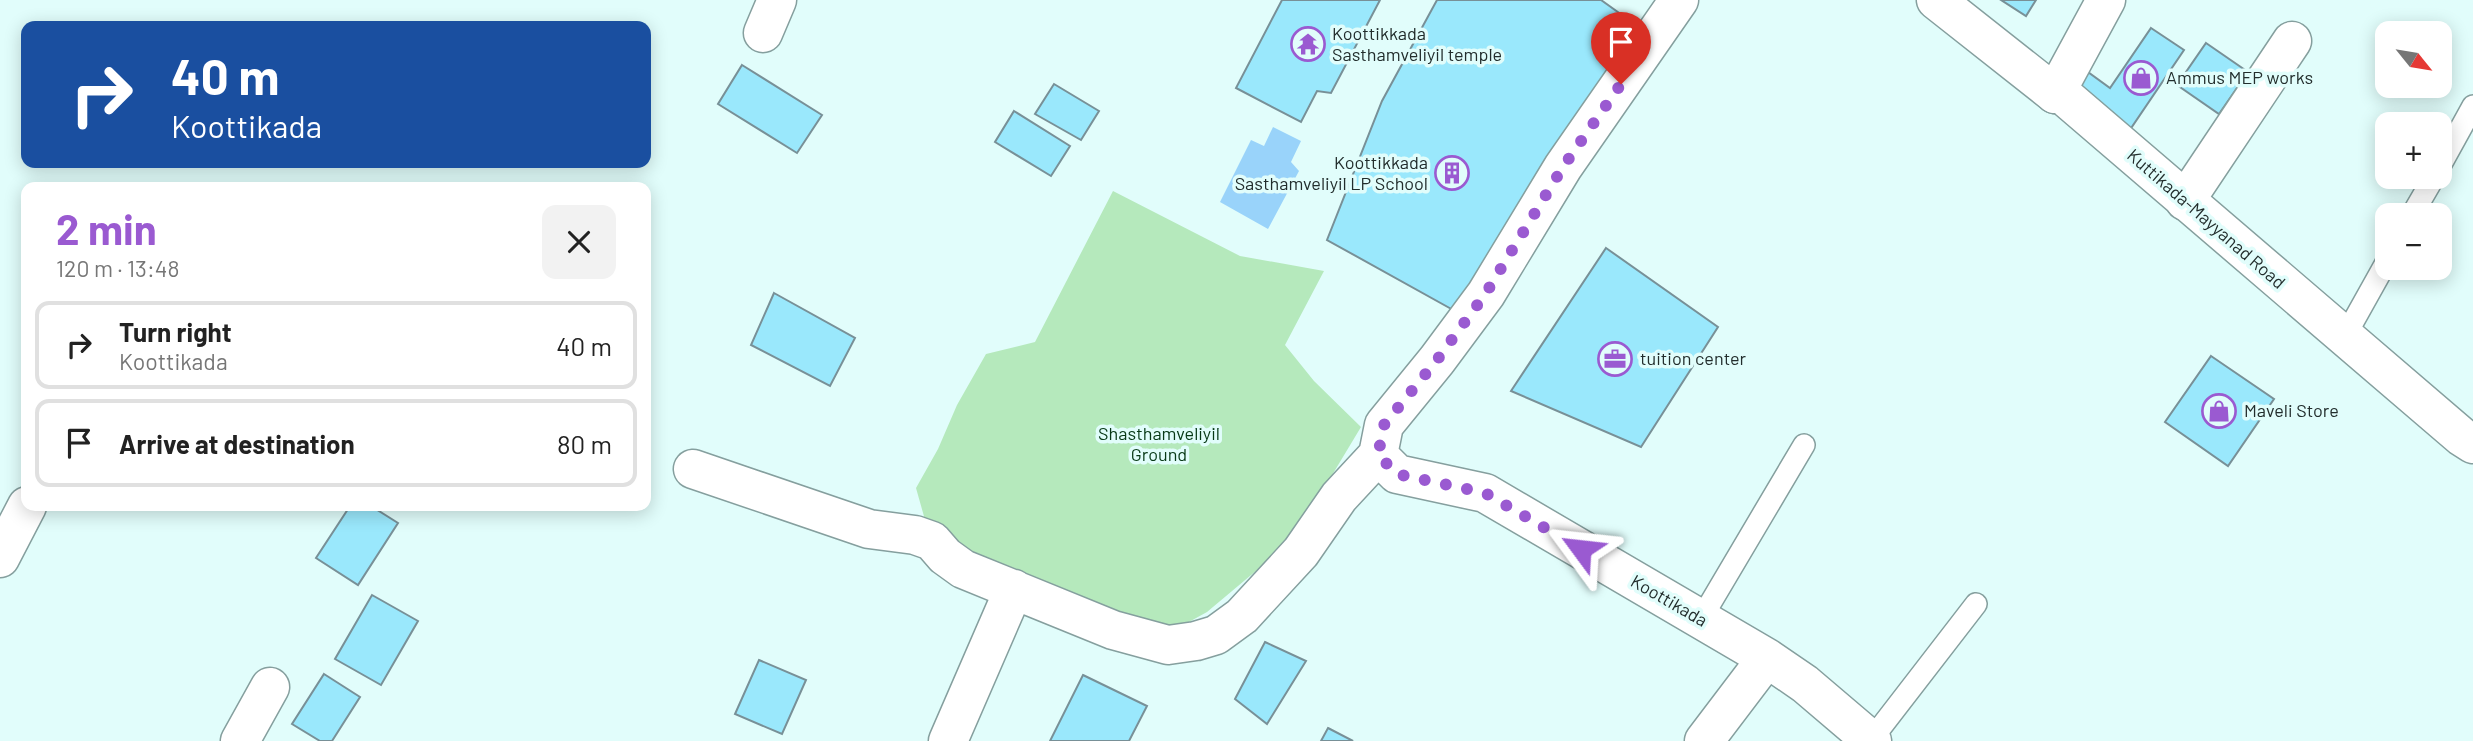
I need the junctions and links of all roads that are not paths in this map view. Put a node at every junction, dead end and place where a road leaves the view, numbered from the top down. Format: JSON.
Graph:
{"nodes":[{"id":1,"x":1679,"y":0,"type":"edge"},
{"id":2,"x":1936,"y":0,"type":"edge"},
{"id":3,"x":2106,"y":0,"type":"edge"},
{"id":4,"x":2292,"y":41,"type":"dead end"},
{"id":5,"x":2055,"y":94,"type":"junction"},
{"id":6,"x":2473,"y":106,"type":"edge"},
{"id":7,"x":2452,"y":144,"type":"edge"},
{"id":8,"x":2185,"y":201,"type":"junction"},
{"id":9,"x":2376,"y":280,"type":"edge"},
{"id":10,"x":2344,"y":338,"type":"junction"},
{"id":11,"x":2469,"y":433,"type":"edge"},
{"id":12,"x":1804,"y":445,"type":"dead end"},
{"id":13,"x":1378,"y":455,"type":"junction"},
{"id":14,"x":693,"y":469,"type":"dead end"},
{"id":15,"x":24,"y":511,"type":"edge"},
{"id":16,"x":0,"y":558,"type":"edge"},
{"id":17,"x":1014,"y":589,"type":"junction"},
{"id":18,"x":1976,"y":604,"type":"dead end"},
{"id":19,"x":1700,"y":619,"type":"junction"},
{"id":20,"x":1767,"y":658,"type":"junction"},
{"id":21,"x":270,"y":687,"type":"dead end"},
{"id":22,"x":1871,"y":740,"type":"edge"},
{"id":23,"x":240,"y":741,"type":"edge"},
{"id":24,"x":948,"y":741,"type":"edge"},
{"id":25,"x":1704,"y":741,"type":"edge"}],
"edges":[{"from":1,"to":13,"type":"street"},
{"from":2,"to":5,"type":"street","name":"Kuttikada-Mayyanad Road"},
{"from":3,"to":5,"type":"street"},
{"from":4,"to":8,"type":"street"},
{"from":5,"to":8,"type":"street","name":"Kuttikada-Mayyanad Road"},
{"from":6,"to":7,"type":"lane"},
{"from":8,"to":10,"type":"street","name":"Kuttikada-Mayyanad Road"},
{"from":9,"to":10,"type":"lane"},
{"from":10,"to":11,"type":"street","name":"Kuttikada-Mayyanad Road"},
{"from":12,"to":19,"type":"lane"},
{"from":13,"to":17,"type":"street"},
{"from":13,"to":19,"type":"street","name":"Koottikada"},
{"from":14,"to":17,"type":"street"},
{"from":15,"to":16,"type":"street"},
{"from":17,"to":24,"type":"street"},
{"from":18,"to":22,"type":"lane"},
{"from":19,"to":20,"type":"street","name":"Koottikada"},
{"from":20,"to":22,"type":"street","name":"Koottikada"},
{"from":20,"to":25,"type":"street"},
{"from":21,"to":23,"type":"street"}]}
